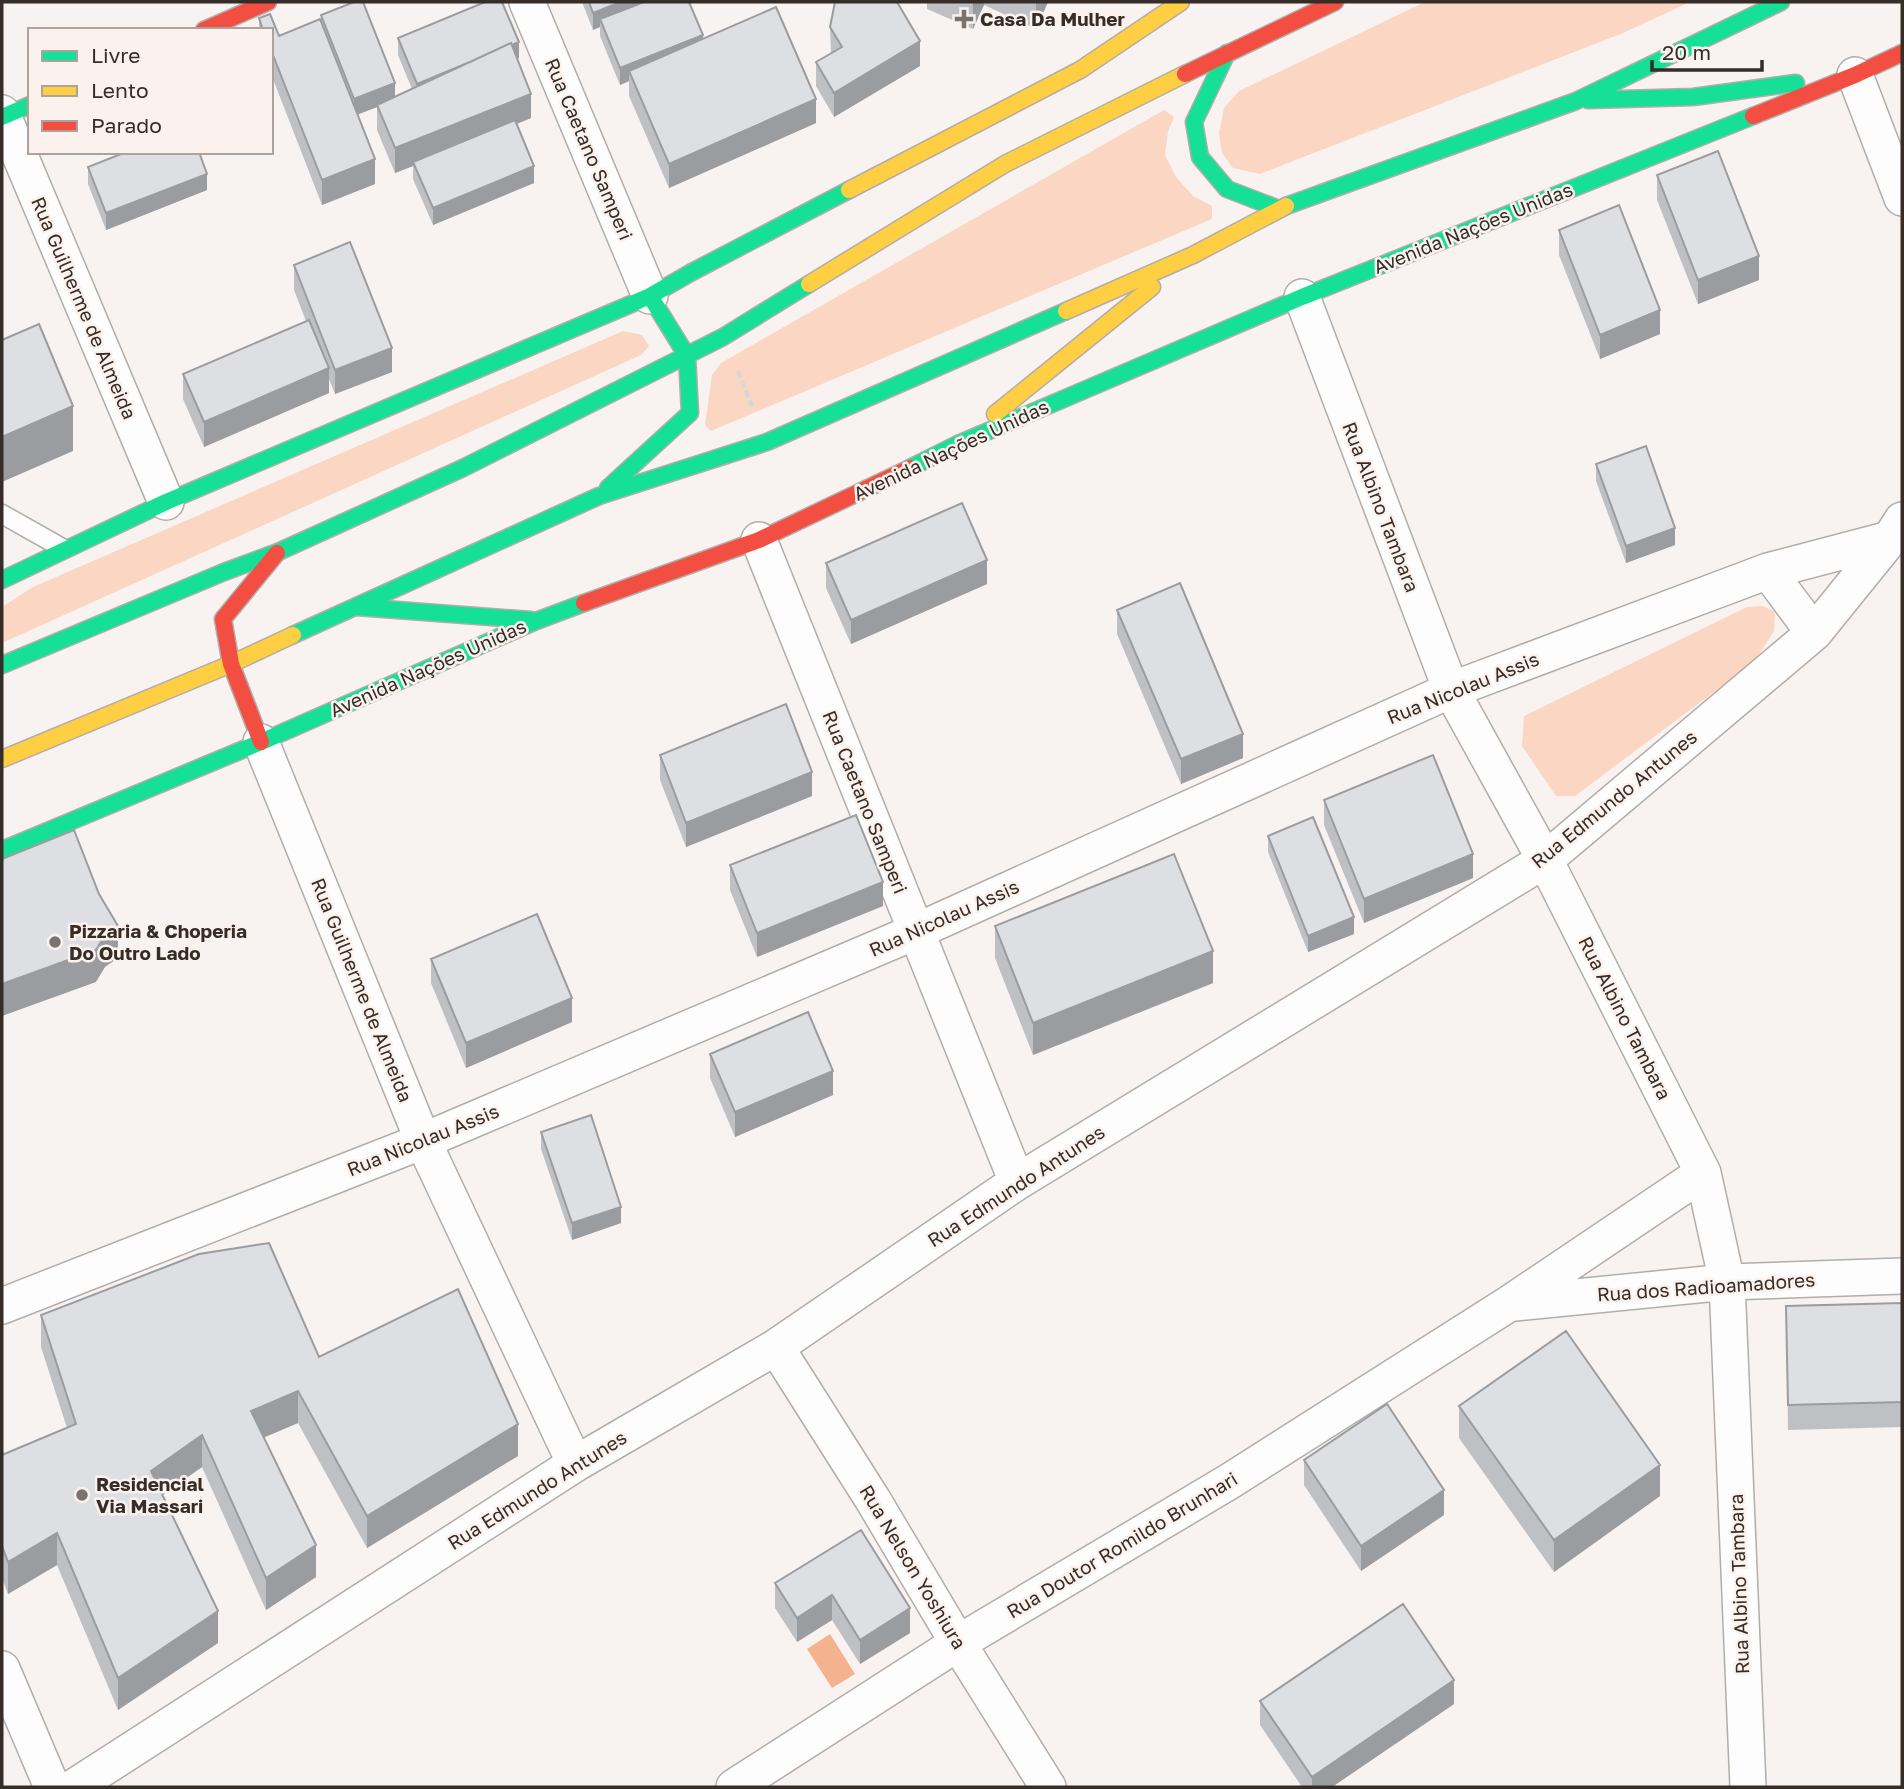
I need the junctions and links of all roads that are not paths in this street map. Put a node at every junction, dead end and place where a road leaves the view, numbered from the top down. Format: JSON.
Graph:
{"nodes":[{"id":1,"x":268,"y":2,"type":"edge"},
{"id":2,"x":527,"y":2,"type":"edge"},
{"id":3,"x":1181,"y":2,"type":"edge"},
{"id":4,"x":1335,"y":2,"type":"edge"},
{"id":5,"x":1781,"y":2,"type":"edge"},
{"id":6,"x":209,"y":28,"type":"edge"},
{"id":7,"x":1227,"y":53,"type":"junction"},
{"id":8,"x":1902,"y":53,"type":"edge"},
{"id":9,"x":1080,"y":70,"type":"junction"},
{"id":10,"x":1855,"y":75,"type":"junction"},
{"id":11,"x":1576,"y":101,"type":"junction"},
{"id":12,"x":1055,"y":102,"type":"dead end"},
{"id":13,"x":9,"y":113,"type":"edge"},
{"id":14,"x":1030,"y":133,"type":"dead end"},
{"id":15,"x":1005,"y":164,"type":"junction"},
{"id":16,"x":1902,"y":198,"type":"edge"},
{"id":17,"x":1279,"y":209,"type":"junction"},
{"id":18,"x":1193,"y":255,"type":"junction"},
{"id":19,"x":650,"y":296,"type":"junction"},
{"id":20,"x":1302,"y":297,"type":"junction"},
{"id":21,"x":687,"y":356,"type":"junction"},
{"id":22,"x":958,"y":444,"type":"junction"},
{"id":23,"x":599,"y":496,"type":"junction"},
{"id":24,"x":166,"y":502,"type":"junction"},
{"id":25,"x":2,"y":514,"type":"edge"},
{"id":26,"x":1896,"y":530,"type":"edge"},
{"id":27,"x":759,"y":540,"type":"junction"},
{"id":28,"x":64,"y":549,"type":"junction"},
{"id":29,"x":278,"y":552,"type":"junction"},
{"id":30,"x":1768,"y":571,"type":"junction"},
{"id":31,"x":2,"y":580,"type":"edge"},
{"id":32,"x":355,"y":607,"type":"junction"},
{"id":33,"x":536,"y":621,"type":"junction"},
{"id":34,"x":1814,"y":634,"type":"junction"},
{"id":35,"x":231,"y":664,"type":"junction"},
{"id":36,"x":2,"y":665,"type":"edge"},
{"id":37,"x":1451,"y":690,"type":"junction"},
{"id":38,"x":261,"y":742,"type":"junction"},
{"id":39,"x":2,"y":759,"type":"edge"},
{"id":40,"x":2,"y":850,"type":"edge"},
{"id":41,"x":1545,"y":860,"type":"junction"},
{"id":42,"x":917,"y":931,"type":"junction"},
{"id":43,"x":424,"y":1141,"type":"junction"},
{"id":44,"x":1703,"y":1173,"type":"junction"},
{"id":45,"x":1017,"y":1182,"type":"junction"},
{"id":46,"x":1902,"y":1276,"type":"edge"},
{"id":47,"x":1727,"y":1282,"type":"junction"},
{"id":48,"x":1510,"y":1303,"type":"junction"},
{"id":49,"x":2,"y":1307,"type":"edge"},
{"id":50,"x":776,"y":1347,"type":"junction"},
{"id":51,"x":575,"y":1464,"type":"junction"},
{"id":52,"x":958,"y":1643,"type":"junction"},
{"id":53,"x":2,"y":1669,"type":"edge"},
{"id":54,"x":52,"y":1787,"type":"edge"},
{"id":55,"x":74,"y":1787,"type":"edge"},
{"id":56,"x":734,"y":1787,"type":"edge"},
{"id":57,"x":1048,"y":1787,"type":"edge"},
{"id":58,"x":1748,"y":1787,"type":"edge"}],
"edges":[{"from":1,"to":6,"type":"main road"},
{"from":2,"to":19,"type":"street","name":"Rua Caetano Samperi"},
{"from":3,"to":9,"type":"main road"},
{"from":4,"to":7,"type":"main road"},
{"from":5,"to":11,"type":"main road"},
{"from":7,"to":15,"type":"main road"},
{"from":7,"to":17,"type":"main road"},
{"from":8,"to":10,"type":"main road","name":"Avenida Nações Unidas"},
{"from":9,"to":12,"type":"main road"},
{"from":9,"to":19,"type":"main road"},
{"from":10,"to":11,"type":"main road"},
{"from":10,"to":16,"type":"street"},
{"from":10,"to":20,"type":"main road","name":"Avenida Nações Unidas"},
{"from":11,"to":17,"type":"main road"},
{"from":13,"to":24,"type":"street","name":"Rua Guilherme de Almeida"},
{"from":14,"to":15,"type":"main road"},
{"from":15,"to":21,"type":"main road"},
{"from":17,"to":18,"type":"main road"},
{"from":18,"to":22,"type":"main road"},
{"from":18,"to":23,"type":"main road"},
{"from":19,"to":21,"type":"main road"},
{"from":19,"to":24,"type":"main road"},
{"from":20,"to":22,"type":"main road","name":"Avenida Nações Unidas"},
{"from":20,"to":37,"type":"street","name":"Rua Albino Tambara"},
{"from":21,"to":23,"type":"main road"},
{"from":21,"to":29,"type":"main road"},
{"from":22,"to":27,"type":"main road","name":"Avenida Nações Unidas"},
{"from":23,"to":32,"type":"main road"},
{"from":24,"to":28,"type":"main road"},
{"from":25,"to":28,"type":"lane"},
{"from":26,"to":30,"type":"street","name":"Rua Nicolau Assis"},
{"from":26,"to":34,"type":"street","name":"Rua Edmundo Antunes"},
{"from":27,"to":33,"type":"main road","name":"Avenida Nações Unidas"},
{"from":27,"to":42,"type":"street","name":"Rua Caetano Samperi"},
{"from":28,"to":31,"type":"main road"},
{"from":29,"to":35,"type":"main road"},
{"from":29,"to":36,"type":"main road"},
{"from":30,"to":34,"type":"street"},
{"from":30,"to":37,"type":"street","name":"Rua Nicolau Assis"},
{"from":32,"to":33,"type":"main road"},
{"from":32,"to":35,"type":"main road"},
{"from":33,"to":38,"type":"main road","name":"Avenida Nações Unidas"},
{"from":34,"to":41,"type":"street","name":"Rua Edmundo Antunes"},
{"from":35,"to":38,"type":"main road"},
{"from":35,"to":39,"type":"main road"},
{"from":37,"to":41,"type":"street","name":"Rua Albino Tambara"},
{"from":37,"to":42,"type":"street","name":"Rua Nicolau Assis"},
{"from":38,"to":40,"type":"main road","name":"Avenida Nações Unidas"},
{"from":38,"to":43,"type":"street","name":"Rua Guilherme de Almeida"},
{"from":41,"to":44,"type":"street","name":"Rua Albino Tambara"},
{"from":41,"to":45,"type":"street","name":"Rua Edmundo Antunes"},
{"from":42,"to":43,"type":"street","name":"Rua Nicolau Assis"},
{"from":42,"to":45,"type":"street","name":"Rua Caetano Samperi"},
{"from":43,"to":49,"type":"street","name":"Rua Nicolau Assis"},
{"from":43,"to":51,"type":"street","name":"Rua Guilherme de Almeida"},
{"from":44,"to":47,"type":"street","name":"Rua Albino Tambara"},
{"from":44,"to":48,"type":"street","name":"Rua Doutor Romildo Brunhari"},
{"from":45,"to":50,"type":"street","name":"Rua Edmundo Antunes"},
{"from":46,"to":47,"type":"street","name":"Rua dos Radioamadores"},
{"from":47,"to":48,"type":"street","name":"Rua dos Radioamadores"},
{"from":47,"to":58,"type":"street","name":"Rua Albino Tambara"},
{"from":48,"to":52,"type":"street","name":"Rua Doutor Romildo Brunhari"},
{"from":50,"to":51,"type":"street","name":"Rua Edmundo Antunes"},
{"from":50,"to":52,"type":"street","name":"Rua Nelson Yoshiura"},
{"from":51,"to":55,"type":"street","name":"Rua Edmundo Antunes"},
{"from":52,"to":56,"type":"street","name":"Rua Doutor Romildo Brunhari"},
{"from":52,"to":57,"type":"street","name":"Rua Nelson Yoshiura"},
{"from":53,"to":54,"type":"street"}]}
